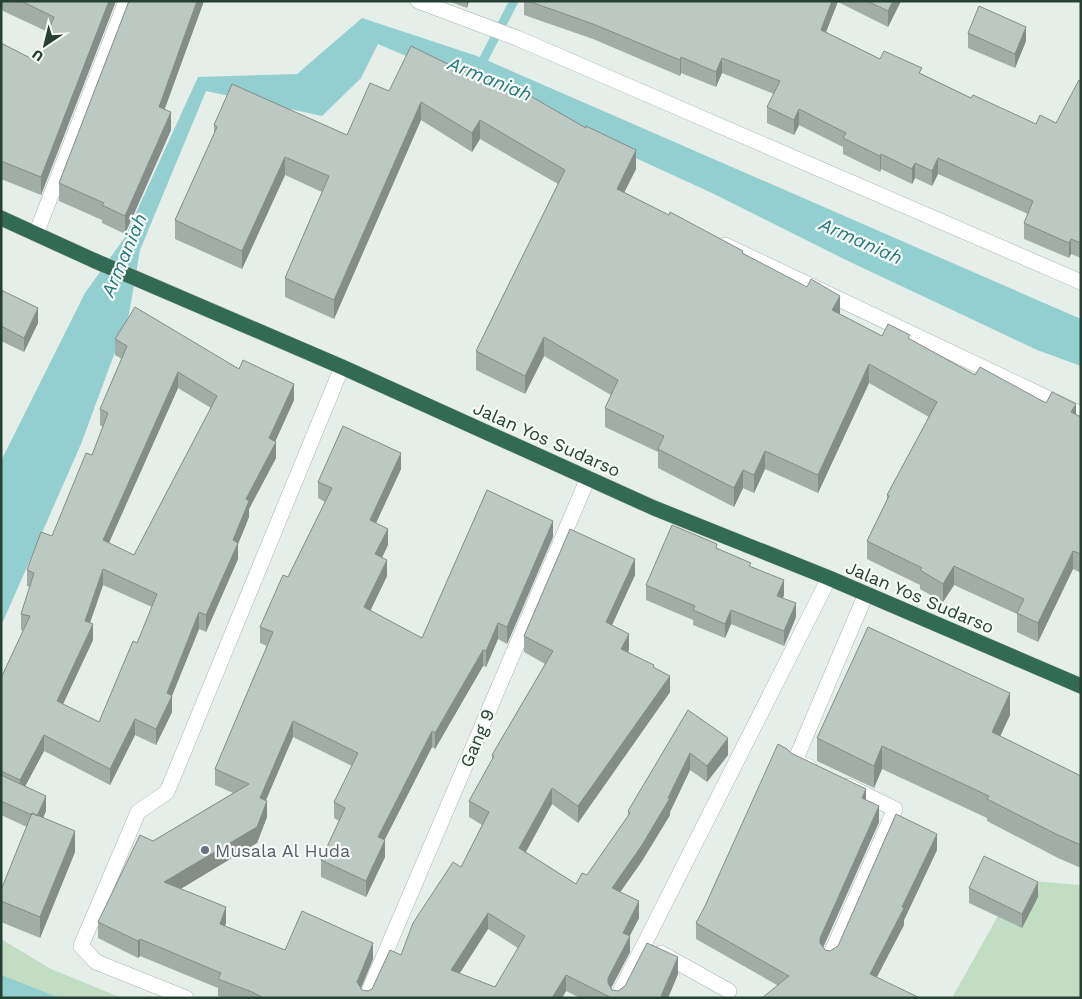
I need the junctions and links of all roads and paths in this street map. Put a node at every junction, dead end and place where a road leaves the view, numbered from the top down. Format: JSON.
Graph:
{"nodes":[{"id":1,"x":126,"y":1,"type":"edge"},
{"id":2,"x":418,"y":1,"type":"edge"},
{"id":3,"x":1,"y":218,"type":"edge"},
{"id":4,"x":36,"y":234,"type":"junction"},
{"id":5,"x":719,"y":242,"type":"edge"},
{"id":6,"x":1081,"y":282,"type":"edge"},
{"id":7,"x":342,"y":367,"type":"junction"},
{"id":8,"x":1081,"y":414,"type":"edge"},
{"id":9,"x":588,"y":478,"type":"junction"},
{"id":10,"x":829,"y":578,"type":"junction"},
{"id":11,"x":866,"y":594,"type":"junction"},
{"id":12,"x":1081,"y":686,"type":"edge"},
{"id":13,"x":820,"y":773,"type":"edge"},
{"id":14,"x":837,"y":781,"type":"edge"},
{"id":15,"x":644,"y":944,"type":"junction"},
{"id":16,"x":829,"y":958,"type":"edge"},
{"id":17,"x":729,"y":991,"type":"dead end"},
{"id":18,"x":186,"y":998,"type":"edge"},
{"id":19,"x":366,"y":998,"type":"edge"},
{"id":20,"x":618,"y":998,"type":"edge"}],
"edges":[{"from":1,"to":4,"type":"street"},
{"from":2,"to":6,"type":"street"},
{"from":3,"to":4,"type":"highway","name":"Jalan Yos Sudarso"},
{"from":4,"to":7,"type":"highway","name":"Jalan Yos Sudarso"},
{"from":5,"to":8,"type":"street"},
{"from":7,"to":9,"type":"highway","name":"Jalan Yos Sudarso"},
{"from":7,"to":18,"type":"street"},
{"from":9,"to":10,"type":"highway","name":"Jalan Yos Sudarso"},
{"from":9,"to":19,"type":"street","name":"Gang 9"},
{"from":10,"to":11,"type":"highway","name":"Jalan Yos Sudarso"},
{"from":10,"to":15,"type":"street"},
{"from":11,"to":12,"type":"highway","name":"Jalan Yos Sudarso"},
{"from":11,"to":13,"type":"street"},
{"from":14,"to":16,"type":"street"},
{"from":15,"to":17,"type":"street"},
{"from":15,"to":20,"type":"street"}]}
